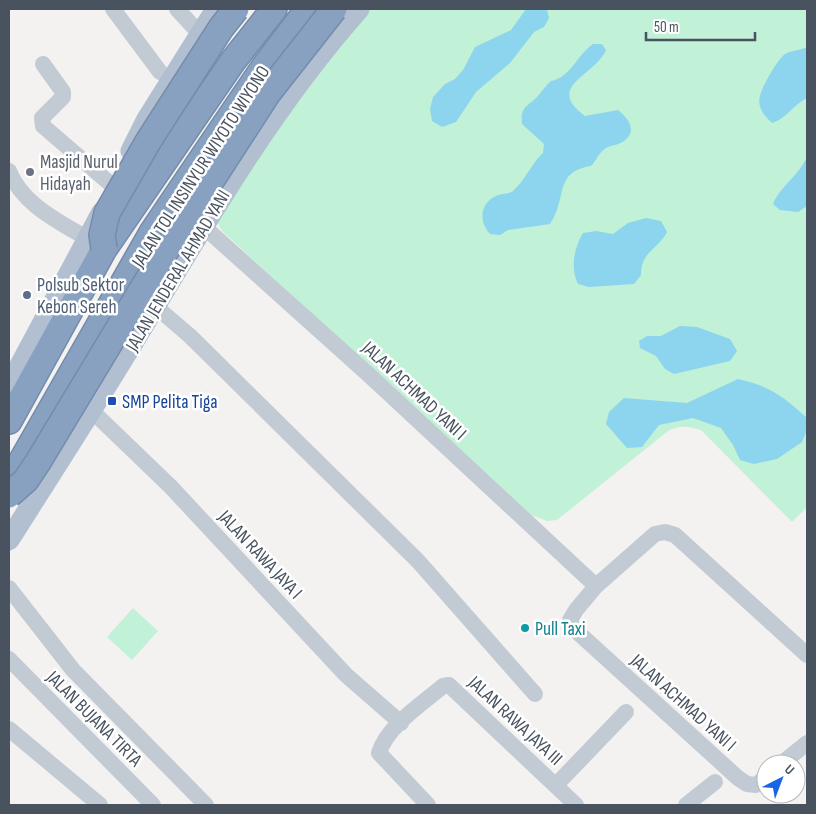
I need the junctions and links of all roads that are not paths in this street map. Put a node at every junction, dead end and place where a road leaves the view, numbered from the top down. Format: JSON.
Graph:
{"nodes":[{"id":1,"x":113,"y":9,"type":"edge"},
{"id":2,"x":176,"y":9,"type":"edge"},
{"id":3,"x":216,"y":9,"type":"edge"},
{"id":4,"x":236,"y":9,"type":"edge"},
{"id":5,"x":243,"y":9,"type":"edge"},
{"id":6,"x":274,"y":9,"type":"edge"},
{"id":7,"x":280,"y":9,"type":"edge"},
{"id":8,"x":306,"y":9,"type":"edge"},
{"id":9,"x":321,"y":9,"type":"edge"},
{"id":10,"x":334,"y":9,"type":"edge"},
{"id":11,"x":359,"y":9,"type":"edge"},
{"id":12,"x":200,"y":34,"type":"junction"},
{"id":13,"x":43,"y":64,"type":"dead end"},
{"id":14,"x":160,"y":72,"type":"dead end"},
{"id":15,"x":9,"y":171,"type":"edge"},
{"id":16,"x":114,"y":187,"type":"junction"},
{"id":17,"x":202,"y":226,"type":"junction"},
{"id":18,"x":96,"y":244,"type":"junction"},
{"id":19,"x":155,"y":306,"type":"junction"},
{"id":20,"x":12,"y":369,"type":"edge"},
{"id":21,"x":9,"y":404,"type":"edge"},
{"id":22,"x":92,"y":411,"type":"junction"},
{"id":23,"x":9,"y":421,"type":"edge"},
{"id":24,"x":9,"y":434,"type":"edge"},
{"id":25,"x":9,"y":476,"type":"edge"},
{"id":26,"x":9,"y":483,"type":"edge"},
{"id":27,"x":9,"y":495,"type":"edge"},
{"id":28,"x":9,"y":502,"type":"edge"},
{"id":29,"x":9,"y":540,"type":"edge"},
{"id":30,"x":596,"y":586,"type":"junction"},
{"id":31,"x":9,"y":588,"type":"edge"},
{"id":32,"x":807,"y":654,"type":"edge"},
{"id":33,"x":9,"y":659,"type":"edge"},
{"id":34,"x":535,"y":694,"type":"dead end"},
{"id":35,"x":626,"y":712,"type":"dead end"},
{"id":36,"x":401,"y":723,"type":"junction"},
{"id":37,"x":10,"y":733,"type":"edge"},
{"id":38,"x":807,"y":743,"type":"edge"},
{"id":39,"x":793,"y":754,"type":"edge"},
{"id":40,"x":715,"y":782,"type":"dead end"},
{"id":41,"x":556,"y":785,"type":"junction"},
{"id":42,"x":756,"y":786,"type":"edge"},
{"id":43,"x":100,"y":805,"type":"edge"},
{"id":44,"x":153,"y":805,"type":"edge"},
{"id":45,"x":206,"y":805,"type":"edge"},
{"id":46,"x":428,"y":805,"type":"edge"},
{"id":47,"x":576,"y":805,"type":"edge"},
{"id":48,"x":686,"y":805,"type":"edge"}],
"edges":[{"from":1,"to":14,"type":"street"},
{"from":2,"to":12,"type":"street"},
{"from":3,"to":12,"type":"main road"},
{"from":4,"to":18,"type":"highway","bridge":true},
{"from":5,"to":21,"type":"highway"},
{"from":6,"to":18,"type":"highway","name":"JALAN TOL INSINYUR WIYOTO WIYONO"},
{"from":7,"to":24,"type":"street"},
{"from":8,"to":25,"type":"street"},
{"from":8,"to":26,"type":"highway","name":"JALAN TOL INSINYUR WIYOTO WIYONO"},
{"from":9,"to":28,"type":"highway","name":"JALAN JENDERAL AHMAD YANI"},
{"from":10,"to":27,"type":"highway","bridge":true},
{"from":11,"to":17,"type":"main road","name":"JALAN JENDERAL AHMAD YANI"},
{"from":12,"to":16,"type":"main road"},
{"from":13,"to":16,"type":"street"},
{"from":15,"to":18,"type":"street"},
{"from":16,"to":18,"type":"main road"},
{"from":17,"to":19,"type":"main road","name":"JALAN JENDERAL AHMAD YANI"},
{"from":17,"to":30,"type":"street","name":"JALAN ACHMAD YANI I"},
{"from":18,"to":20,"type":"main road"},
{"from":18,"to":23,"type":"highway","name":"JALAN TOL INSINYUR WIYOTO WIYONO"},
{"from":19,"to":22,"type":"main road","name":"JALAN JENDERAL AHMAD YANI"},
{"from":19,"to":34,"type":"street"},
{"from":22,"to":29,"type":"main road","name":"JALAN JENDERAL AHMAD YANI"},
{"from":22,"to":36,"type":"street","name":"JALAN RAWA JAYA I"},
{"from":30,"to":32,"type":"street","name":"JALAN ACHMAD YANI I"},
{"from":30,"to":42,"type":"street","name":"JALAN ACHMAD YANI I"},
{"from":31,"to":45,"type":"street"},
{"from":33,"to":44,"type":"street","name":"JALAN BUJANA TIRTA"},
{"from":35,"to":41,"type":"street","name":"JALAN RAWA JAYA III"},
{"from":36,"to":41,"type":"street","name":"JALAN RAWA JAYA III"},
{"from":36,"to":46,"type":"street"},
{"from":37,"to":43,"type":"street"},
{"from":38,"to":39,"type":"street"},
{"from":40,"to":48,"type":"street"},
{"from":41,"to":47,"type":"street","name":"JALAN RAWA JAYA III"}]}
